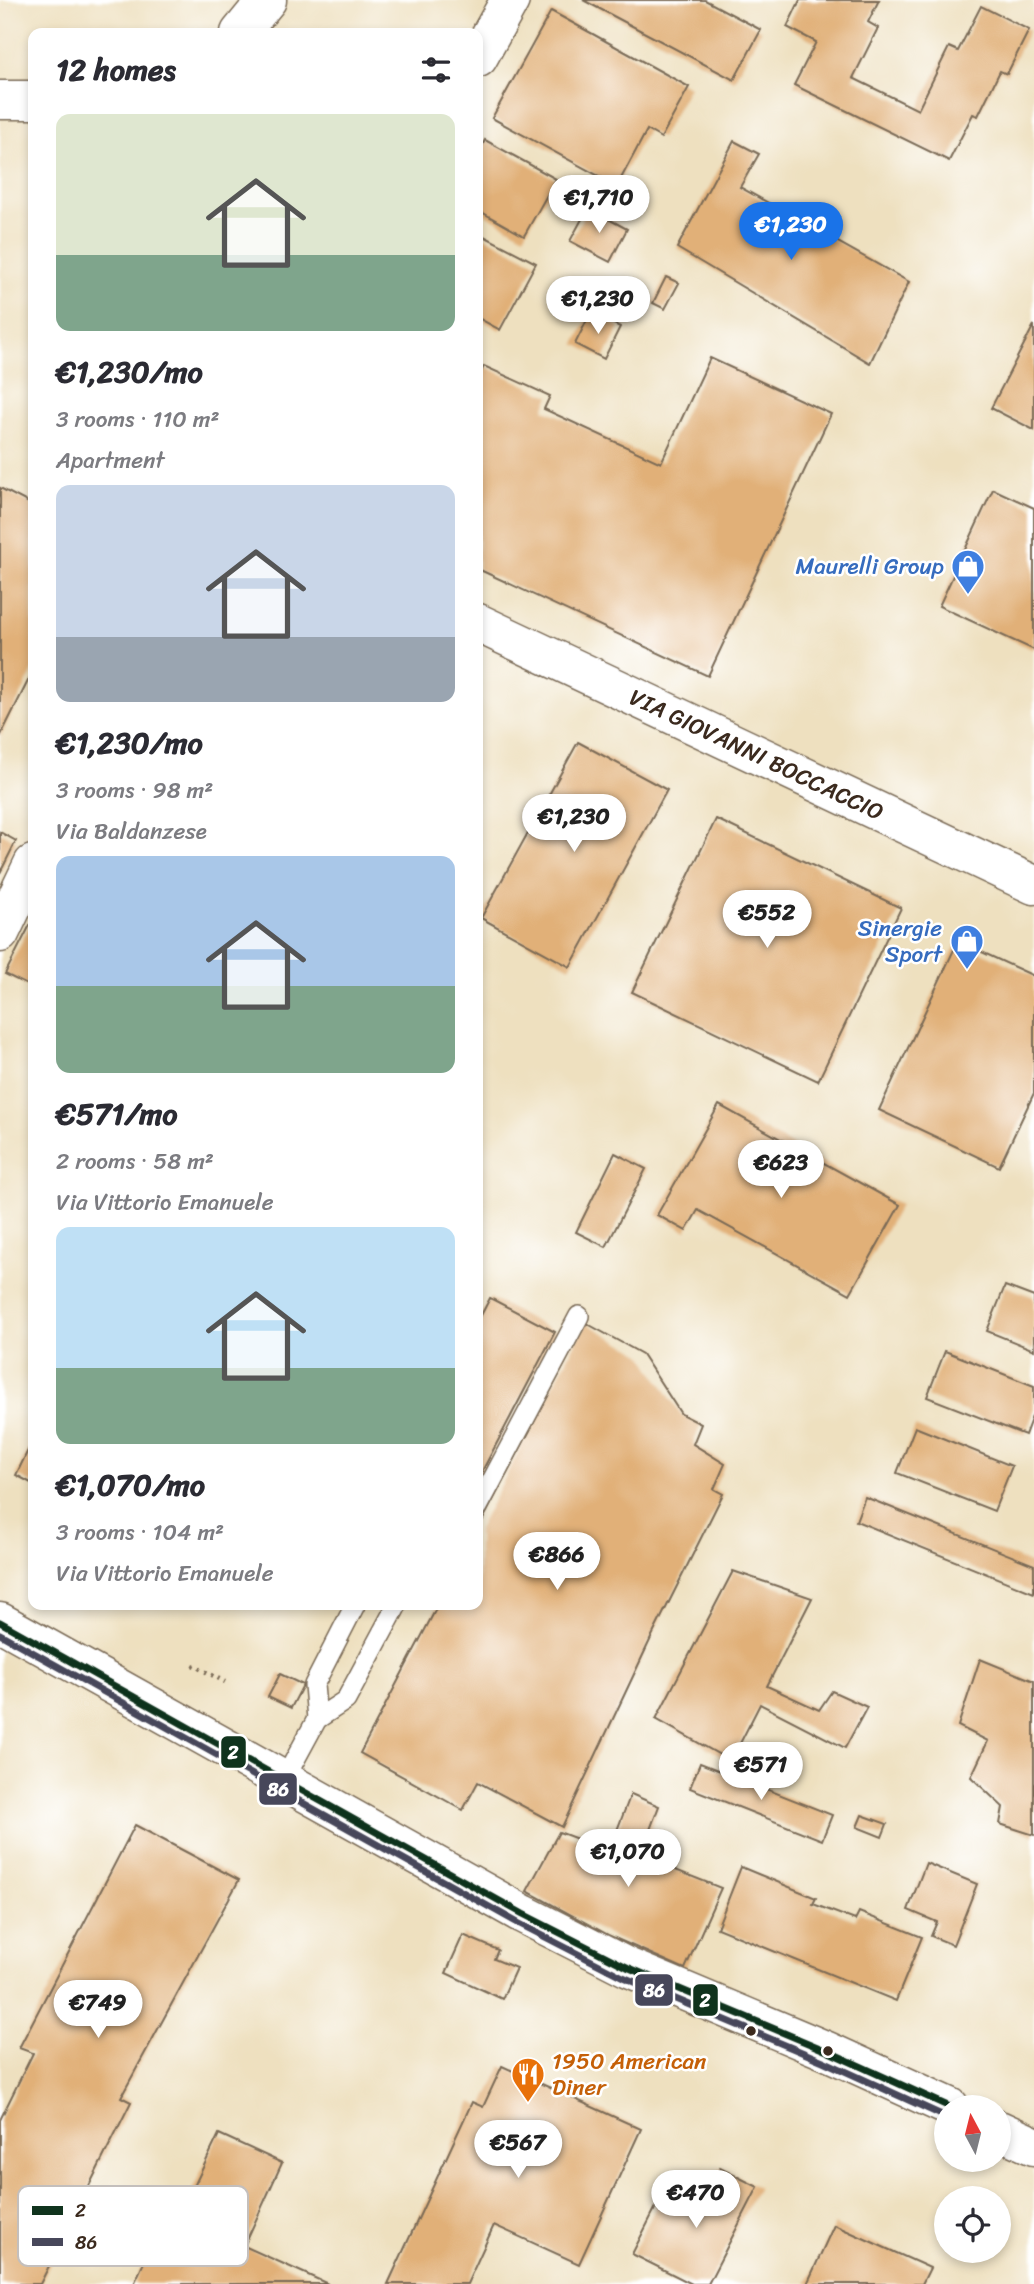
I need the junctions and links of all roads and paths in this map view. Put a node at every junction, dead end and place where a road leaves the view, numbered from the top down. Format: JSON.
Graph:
{"nodes":[{"id":1,"x":267,"y":0,"type":"edge"},
{"id":2,"x":510,"y":0,"type":"edge"},
{"id":3,"x":244,"y":28,"type":"edge"},
{"id":4,"x":483,"y":49,"type":"edge"},
{"id":5,"x":483,"y":625,"type":"edge"},
{"id":6,"x":28,"y":874,"type":"edge"},
{"id":7,"x":1034,"y":885,"type":"edge"},
{"id":8,"x":0,"y":933,"type":"edge"},
{"id":9,"x":579,"y":1315,"type":"dead end"},
{"id":10,"x":483,"y":1497,"type":"edge"},
{"id":11,"x":352,"y":1610,"type":"edge"},
{"id":12,"x":394,"y":1610,"type":"edge"},
{"id":13,"x":0,"y":1622,"type":"edge"},
{"id":14,"x":193,"y":1665,"type":"dead end"},
{"id":15,"x":225,"y":1682,"type":"dead end"},
{"id":16,"x":317,"y":1719,"type":"junction"},
{"id":17,"x":284,"y":1780,"type":"junction"},
{"id":18,"x":934,"y":2100,"type":"edge"},
{"id":19,"x":1012,"y":2136,"type":"edge"},
{"id":20,"x":1034,"y":2146,"type":"edge"}],
"edges":[{"from":1,"to":3,"type":"main road"},
{"from":2,"to":4,"type":"main road"},
{"from":5,"to":7,"type":"main road","name":"VIA GIOVANNI BOCCACCIO"},
{"from":6,"to":8,"type":"main road"},
{"from":9,"to":10,"type":"lane"},
{"from":11,"to":16,"type":"lane"},
{"from":12,"to":16,"type":"lane"},
{"from":13,"to":17,"type":"main road"},
{"from":14,"to":15,"type":"path"},
{"from":16,"to":17,"type":"lane"},
{"from":17,"to":18,"type":"main road"},
{"from":19,"to":20,"type":"main road"}]}
